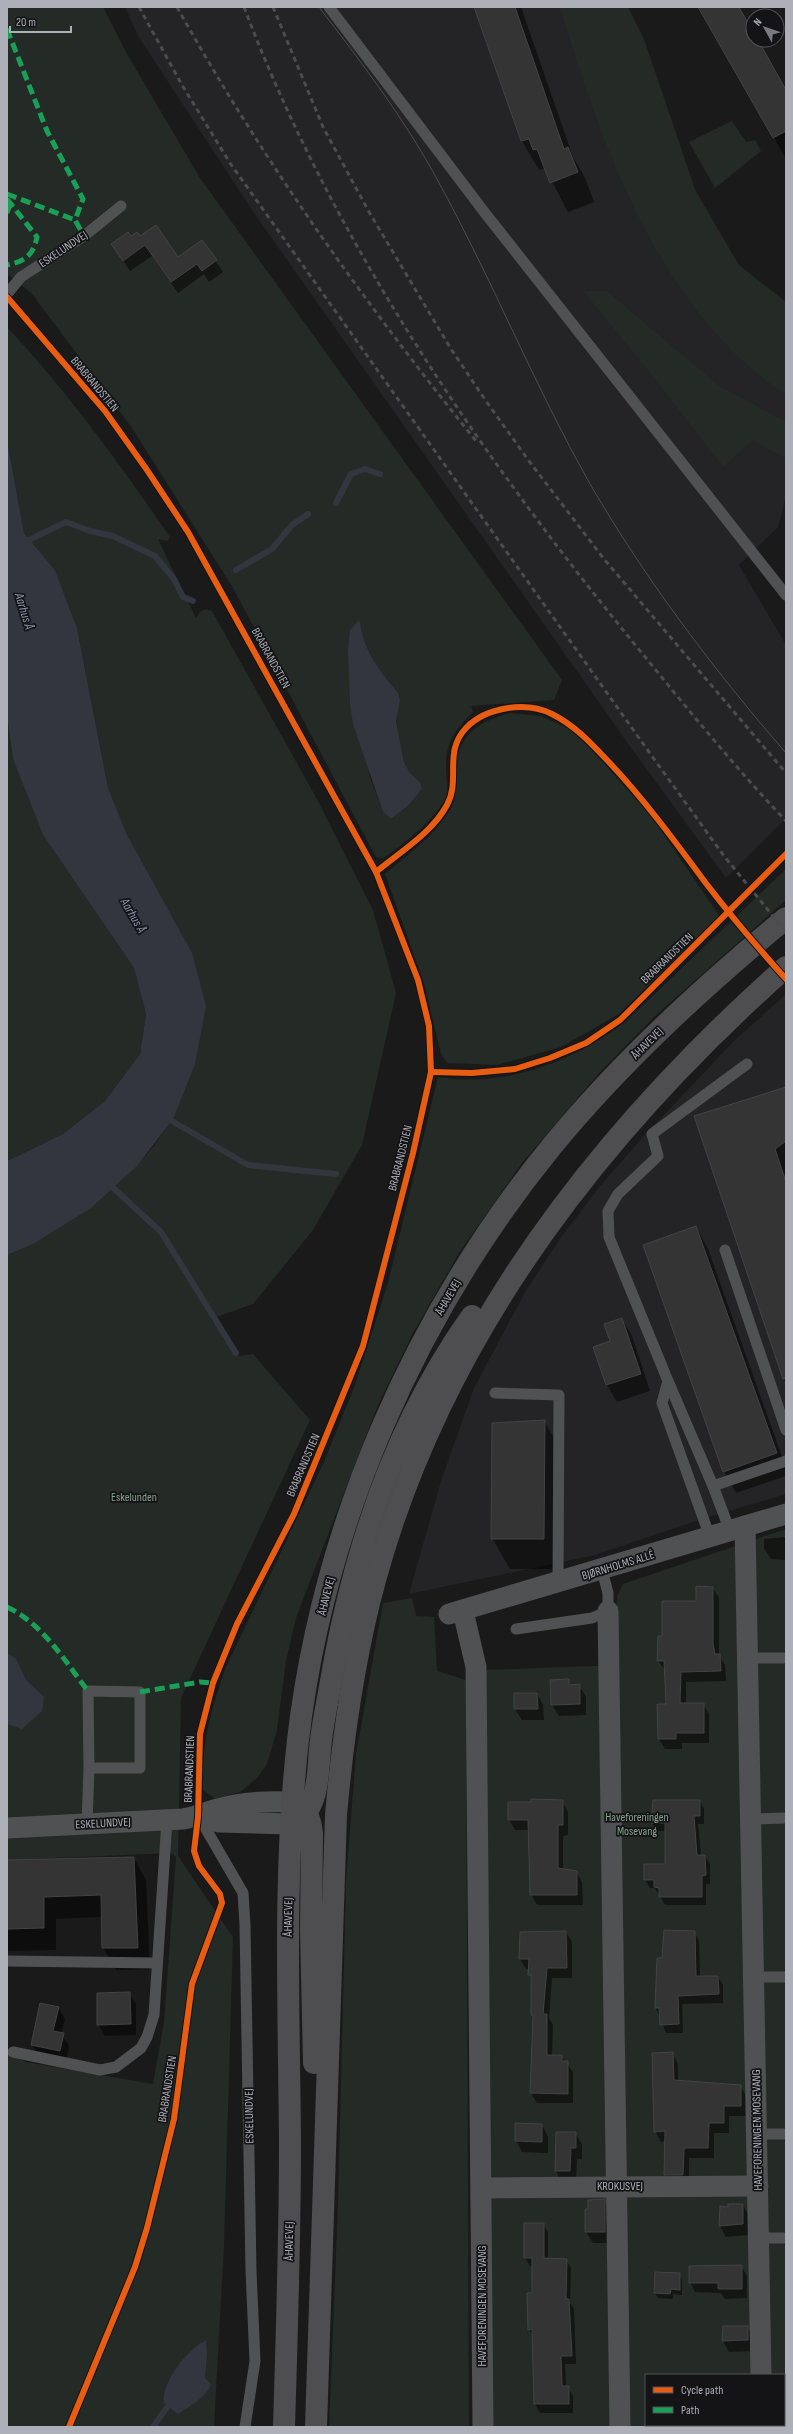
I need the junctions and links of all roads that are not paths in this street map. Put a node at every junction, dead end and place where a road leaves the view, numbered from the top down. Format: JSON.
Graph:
{"nodes":[{"id":1,"x":329,"y":7,"type":"edge"},
{"id":2,"x":122,"y":206,"type":"dead end"},
{"id":3,"x":7,"y":294,"type":"edge"},
{"id":4,"x":786,"y":595,"type":"edge"},
{"id":5,"x":786,"y":918,"type":"edge"},
{"id":6,"x":786,"y":967,"type":"edge"},
{"id":7,"x":748,"y":1064,"type":"dead end"},
{"id":8,"x":586,"y":1174,"type":"junction"},
{"id":9,"x":725,"y":1250,"type":"dead end"},
{"id":10,"x":668,"y":1382,"type":"junction"},
{"id":11,"x":495,"y":1393,"type":"dead end"},
{"id":12,"x":786,"y":1430,"type":"edge"},
{"id":13,"x":786,"y":1461,"type":"edge"},
{"id":14,"x":713,"y":1486,"type":"junction"},
{"id":15,"x":786,"y":1514,"type":"edge"},
{"id":16,"x":729,"y":1531,"type":"junction"},
{"id":17,"x":602,"y":1570,"type":"junction"},
{"id":18,"x":558,"y":1583,"type":"junction"},
{"id":19,"x":608,"y":1611,"type":"junction"},
{"id":20,"x":456,"y":1613,"type":"joint"},
{"id":21,"x":516,"y":1628,"type":"dead end"},
{"id":22,"x":749,"y":1658,"type":"junction"},
{"id":23,"x":786,"y":1658,"type":"edge"},
{"id":24,"x":89,"y":1768,"type":"junction"},
{"id":25,"x":296,"y":1813,"type":"junction"},
{"id":26,"x":198,"y":1817,"type":"junction"},
{"id":27,"x":786,"y":1818,"type":"edge"},
{"id":28,"x":751,"y":1819,"type":"junction"},
{"id":29,"x":167,"y":1820,"type":"junction"},
{"id":30,"x":87,"y":1824,"type":"junction"},
{"id":31,"x":7,"y":1828,"type":"edge"},
{"id":32,"x":7,"y":1961,"type":"edge"},
{"id":33,"x":157,"y":1963,"type":"junction"},
{"id":34,"x":754,"y":1977,"type":"junction"},
{"id":35,"x":786,"y":1977,"type":"edge"},
{"id":36,"x":13,"y":2052,"type":"dead end"},
{"id":37,"x":757,"y":2134,"type":"junction"},
{"id":38,"x":786,"y":2134,"type":"edge"},
{"id":39,"x":616,"y":2186,"type":"junction"},
{"id":40,"x":758,"y":2186,"type":"junction"},
{"id":41,"x":482,"y":2188,"type":"junction"},
{"id":42,"x":759,"y":2238,"type":"junction"},
{"id":43,"x":786,"y":2238,"type":"edge"},
{"id":44,"x":322,"y":2274,"type":"junction"},
{"id":45,"x":761,"y":2374,"type":"edge"},
{"id":46,"x":245,"y":2427,"type":"edge"},
{"id":47,"x":284,"y":2427,"type":"edge"},
{"id":48,"x":316,"y":2427,"type":"edge"},
{"id":49,"x":483,"y":2427,"type":"edge"},
{"id":50,"x":620,"y":2427,"type":"edge"}],
"edges":[{"from":1,"to":4,"type":"lane"},
{"from":2,"to":3,"type":"lane","name":"ESKELUNDVEJ"},
{"from":5,"to":25,"type":"main road","name":"ÅHAVEVEJ"},
{"from":6,"to":8,"type":"main road"},
{"from":7,"to":10,"type":"lane"},
{"from":8,"to":25,"type":"main road"},
{"from":8,"to":44,"type":"main road"},
{"from":9,"to":12,"type":"lane"},
{"from":10,"to":14,"type":"lane"},
{"from":10,"to":16,"type":"lane"},
{"from":11,"to":18,"type":"lane"},
{"from":13,"to":14,"type":"lane"},
{"from":14,"to":16,"type":"lane"},
{"from":15,"to":16,"type":"street","name":"BJØRNHOLMS ALLÉ"},
{"from":16,"to":17,"type":"street","name":"BJØRNHOLMS ALLÉ"},
{"from":16,"to":22,"type":"street","name":"HAVEFORENINGEN MOSEVANG"},
{"from":17,"to":18,"type":"street","name":"BJØRNHOLMS ALLÉ"},
{"from":17,"to":19,"type":"lane"},
{"from":18,"to":20,"type":"street","name":"BJØRNHOLMS ALLÉ"},
{"from":19,"to":21,"type":"lane"},
{"from":19,"to":39,"type":"street"},
{"from":20,"to":41,"type":"street","name":"HAVEFORENINGEN MOSEVANG"},
{"from":22,"to":23,"type":"lane"},
{"from":22,"to":28,"type":"street","name":"HAVEFORENINGEN MOSEVANG"},
{"from":24,"to":24,"type":"lane"},
{"from":24,"to":30,"type":"lane"},
{"from":25,"to":26,"type":"street","name":"ESKELUNDVEJ"},
{"from":25,"to":44,"type":"main road"},
{"from":25,"to":47,"type":"main road","name":"ÅHAVEVEJ"},
{"from":26,"to":29,"type":"street","name":"ESKELUNDVEJ"},
{"from":26,"to":46,"type":"lane","name":"ESKELUNDVEJ"},
{"from":27,"to":28,"type":"lane"},
{"from":28,"to":34,"type":"street","name":"HAVEFORENINGEN MOSEVANG"},
{"from":29,"to":30,"type":"street","name":"ESKELUNDVEJ"},
{"from":29,"to":33,"type":"lane"},
{"from":30,"to":31,"type":"street","name":"ESKELUNDVEJ"},
{"from":32,"to":33,"type":"lane"},
{"from":33,"to":36,"type":"lane"},
{"from":34,"to":35,"type":"lane"},
{"from":34,"to":37,"type":"street","name":"HAVEFORENINGEN MOSEVANG"},
{"from":37,"to":38,"type":"lane"},
{"from":37,"to":40,"type":"street","name":"HAVEFORENINGEN MOSEVANG"},
{"from":39,"to":40,"type":"street","name":"KROKUSVEJ"},
{"from":39,"to":41,"type":"street","name":"KROKUSVEJ"},
{"from":39,"to":50,"type":"street"},
{"from":40,"to":42,"type":"street","name":"HAVEFORENINGEN MOSEVANG"},
{"from":41,"to":49,"type":"street","name":"HAVEFORENINGEN MOSEVANG"},
{"from":42,"to":43,"type":"lane"},
{"from":42,"to":45,"type":"street","name":"HAVEFORENINGEN MOSEVANG"},
{"from":44,"to":48,"type":"main road"}]}
